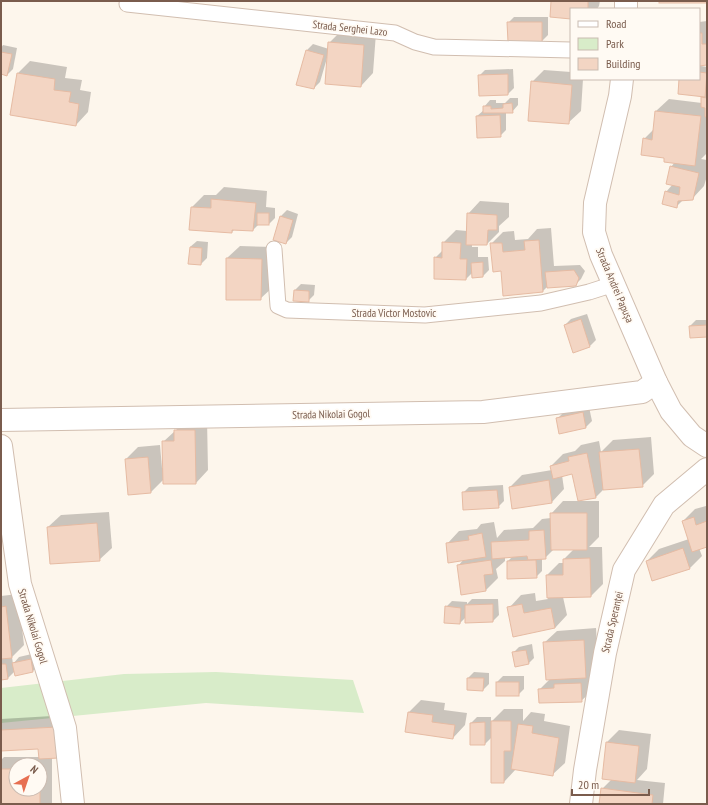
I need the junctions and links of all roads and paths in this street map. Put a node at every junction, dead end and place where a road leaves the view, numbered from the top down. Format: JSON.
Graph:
{"nodes":[{"id":1,"x":127,"y":4,"type":"dead end"},
{"id":2,"x":570,"y":50,"type":"edge"},
{"id":3,"x":622,"y":80,"type":"edge"},
{"id":4,"x":274,"y":249,"type":"dead end"},
{"id":5,"x":614,"y":284,"type":"junction"},
{"id":6,"x":656,"y":382,"type":"junction"},
{"id":7,"x":1,"y":420,"type":"edge"},
{"id":8,"x":1,"y":446,"type":"edge"},
{"id":9,"x":707,"y":446,"type":"edge"},
{"id":10,"x":707,"y":468,"type":"edge"},
{"id":11,"x":73,"y":804,"type":"edge"},
{"id":12,"x":581,"y":804,"type":"edge"}],
"edges":[{"from":1,"to":2,"type":"lane","name":"Strada Serghei Lazo"},
{"from":3,"to":5,"type":"street","name":"Strada Andrei Papușa"},
{"from":4,"to":5,"type":"lane","name":"Strada Victor Mostovic"},
{"from":5,"to":6,"type":"street","name":"Strada Andrei Papușa"},
{"from":6,"to":7,"type":"street","name":"Strada Nikolai Gogol"},
{"from":6,"to":9,"type":"street","name":"Strada Andrei Papușa"},
{"from":8,"to":11,"type":"street","name":"Strada Nikolai Gogol"},
{"from":10,"to":12,"type":"street","name":"Strada Speranței"}]}
